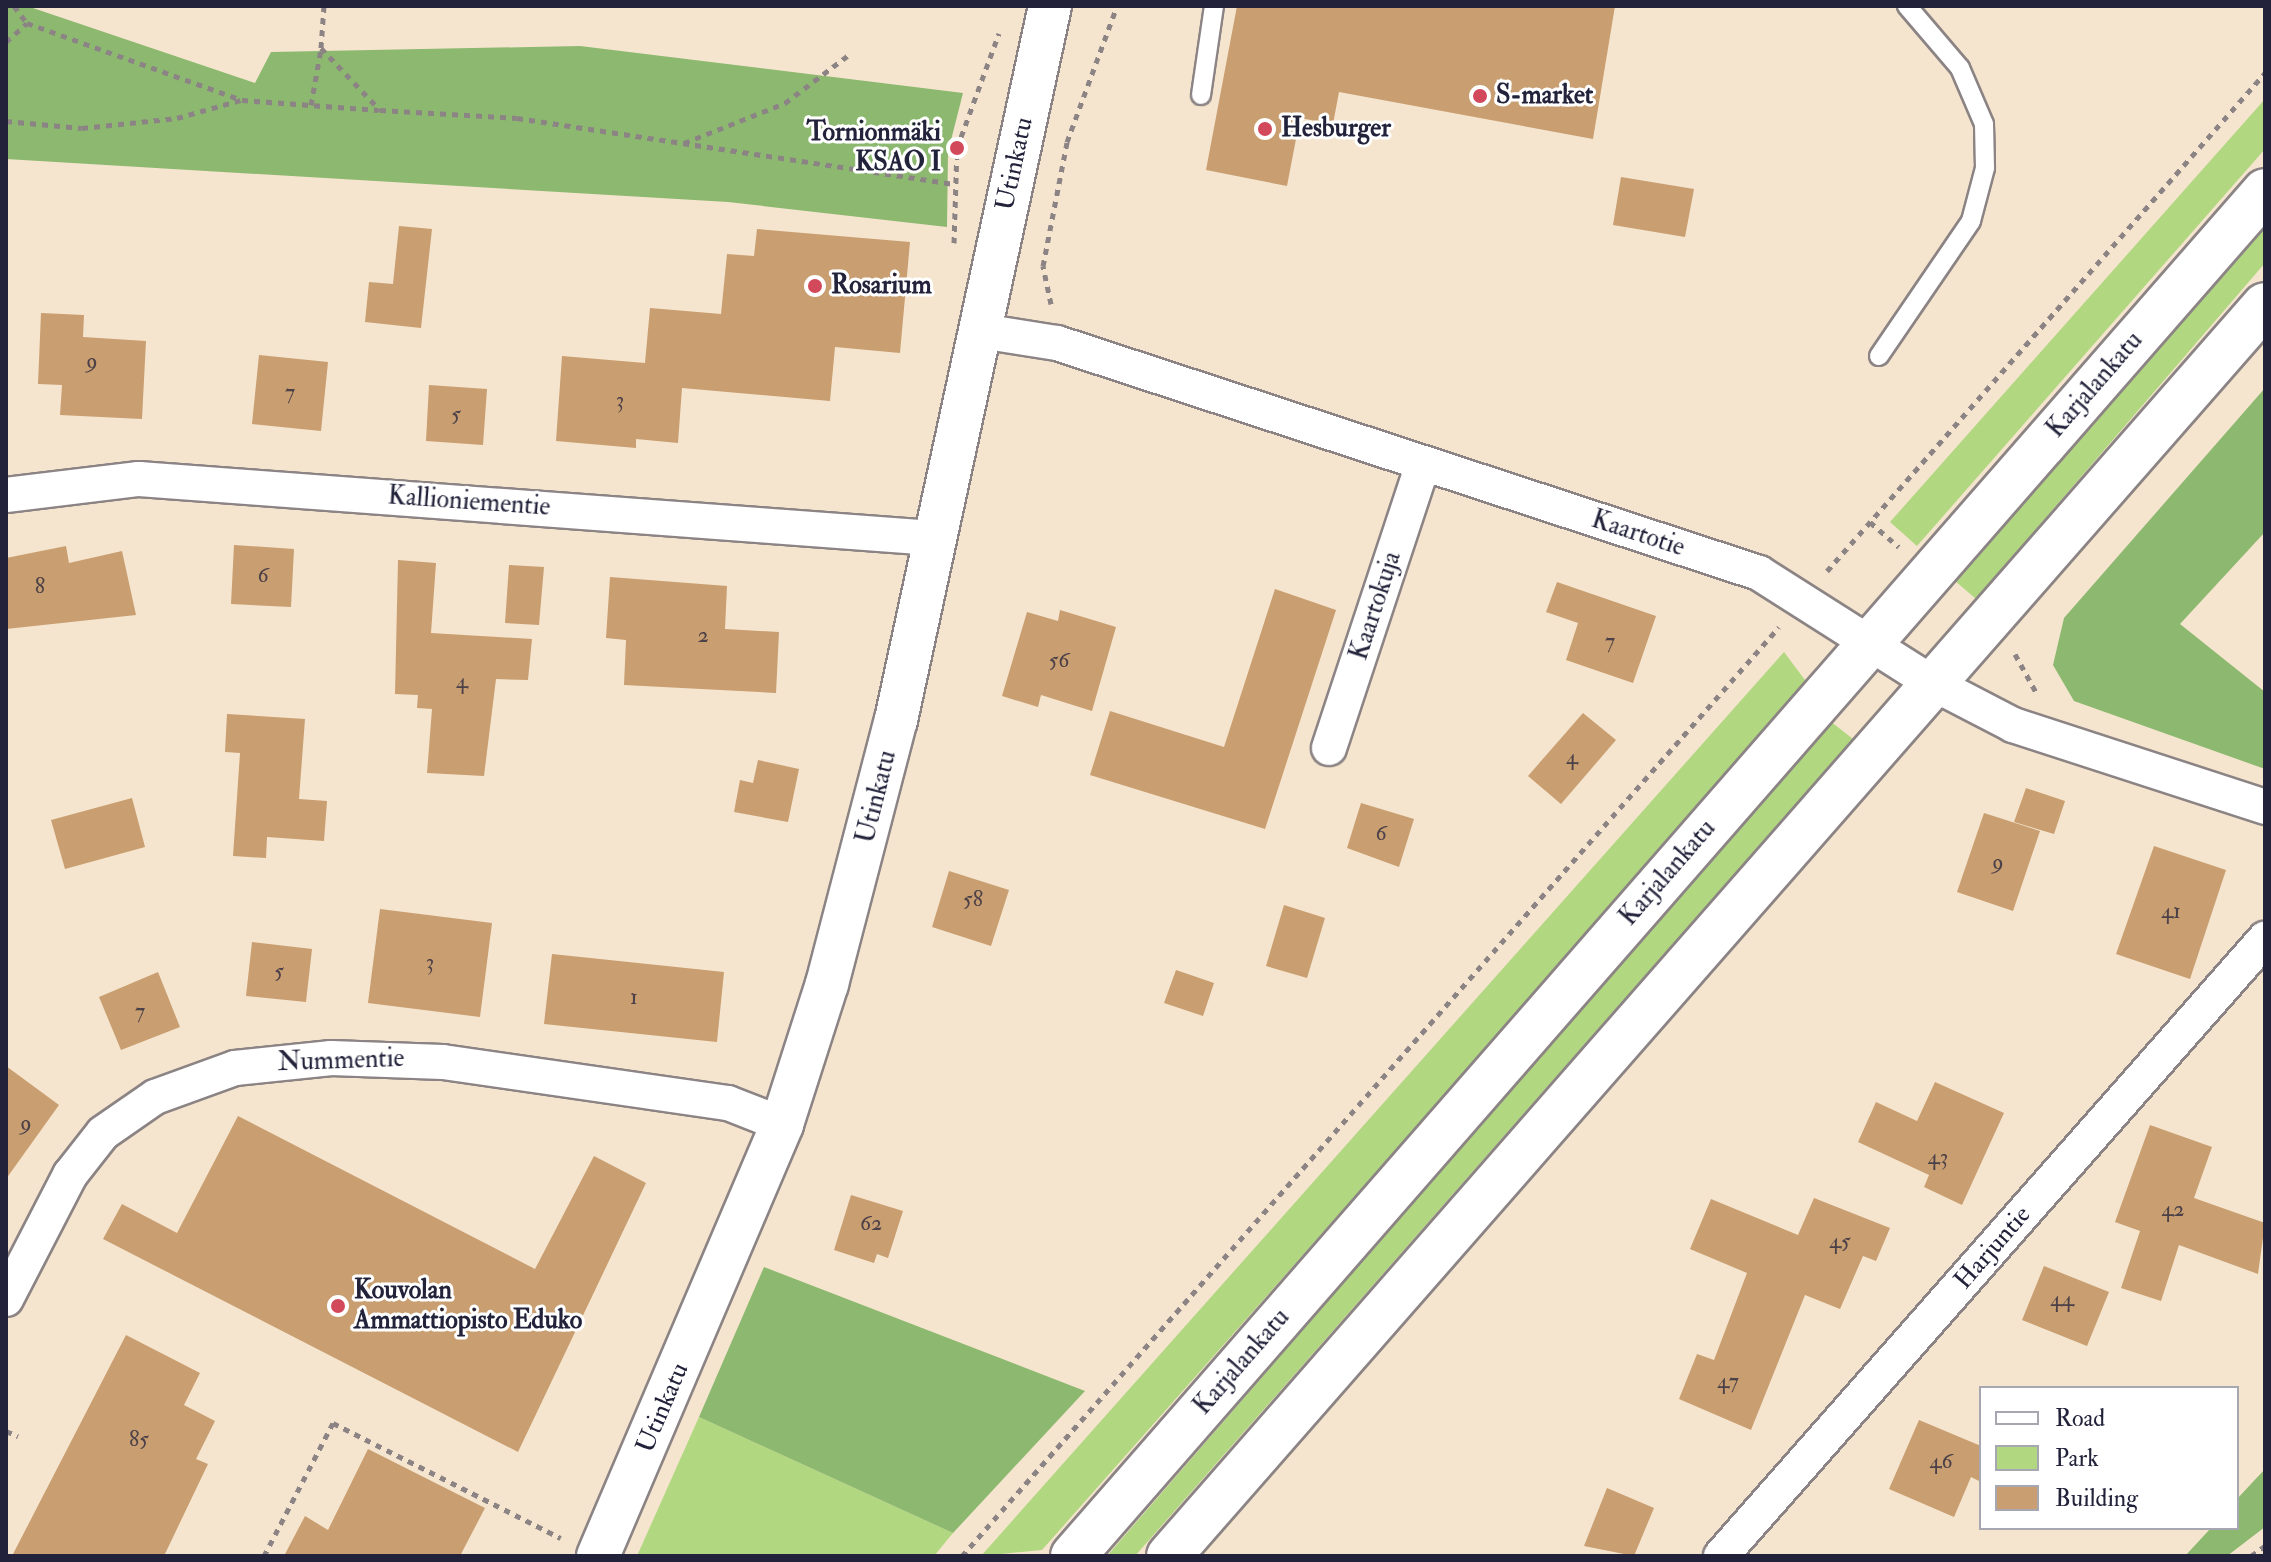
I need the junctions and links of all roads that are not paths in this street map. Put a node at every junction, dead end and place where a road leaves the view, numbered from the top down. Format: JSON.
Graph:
{"nodes":[{"id":1,"x":1050,"y":6,"type":"edge"},
{"id":2,"x":1214,"y":6,"type":"edge"},
{"id":3,"x":1907,"y":6,"type":"edge"},
{"id":4,"x":1201,"y":95,"type":"dead end"},
{"id":5,"x":2265,"y":191,"type":"edge"},
{"id":6,"x":2265,"y":305,"type":"edge"},
{"id":7,"x":981,"y":331,"type":"junction"},
{"id":8,"x":1879,"y":356,"type":"dead end"},
{"id":9,"x":1423,"y":464,"type":"junction"},
{"id":10,"x":6,"y":495,"type":"edge"},
{"id":11,"x":933,"y":538,"type":"junction"},
{"id":12,"x":1868,"y":644,"type":"junction"},
{"id":13,"x":1934,"y":684,"type":"junction"},
{"id":14,"x":1329,"y":748,"type":"dead end"},
{"id":15,"x":2265,"y":807,"type":"edge"},
{"id":16,"x":2265,"y":939,"type":"edge"},
{"id":17,"x":782,"y":1124,"type":"junction"},
{"id":18,"x":6,"y":1299,"type":"edge"},
{"id":19,"x":582,"y":1548,"type":"edge"},
{"id":20,"x":1073,"y":1556,"type":"edge"},
{"id":21,"x":1169,"y":1556,"type":"edge"},
{"id":22,"x":1721,"y":1556,"type":"edge"}],
"edges":[{"from":1,"to":7,"type":"street","name":"Utinkatu"},
{"from":2,"to":4,"type":"lane"},
{"from":3,"to":8,"type":"lane"},
{"from":5,"to":12,"type":"main road","name":"Karjalankatu"},
{"from":6,"to":13,"type":"main road"},
{"from":7,"to":9,"type":"street","name":"Kaartotie"},
{"from":7,"to":11,"type":"street","name":"Utinkatu"},
{"from":9,"to":12,"type":"street","name":"Kaartotie"},
{"from":9,"to":14,"type":"street","name":"Kaartokuja"},
{"from":10,"to":11,"type":"street","name":"Kallioniementie"},
{"from":11,"to":17,"type":"street","name":"Utinkatu"},
{"from":12,"to":13,"type":"street","name":"Kaartotie"},
{"from":12,"to":20,"type":"main road","name":"Karjalankatu"},
{"from":13,"to":15,"type":"street","name":"Kaartotie"},
{"from":13,"to":21,"type":"main road"},
{"from":16,"to":22,"type":"street","name":"Harjuntie"},
{"from":17,"to":18,"type":"street","name":"Nummentie"},
{"from":17,"to":19,"type":"street","name":"Utinkatu"}]}
